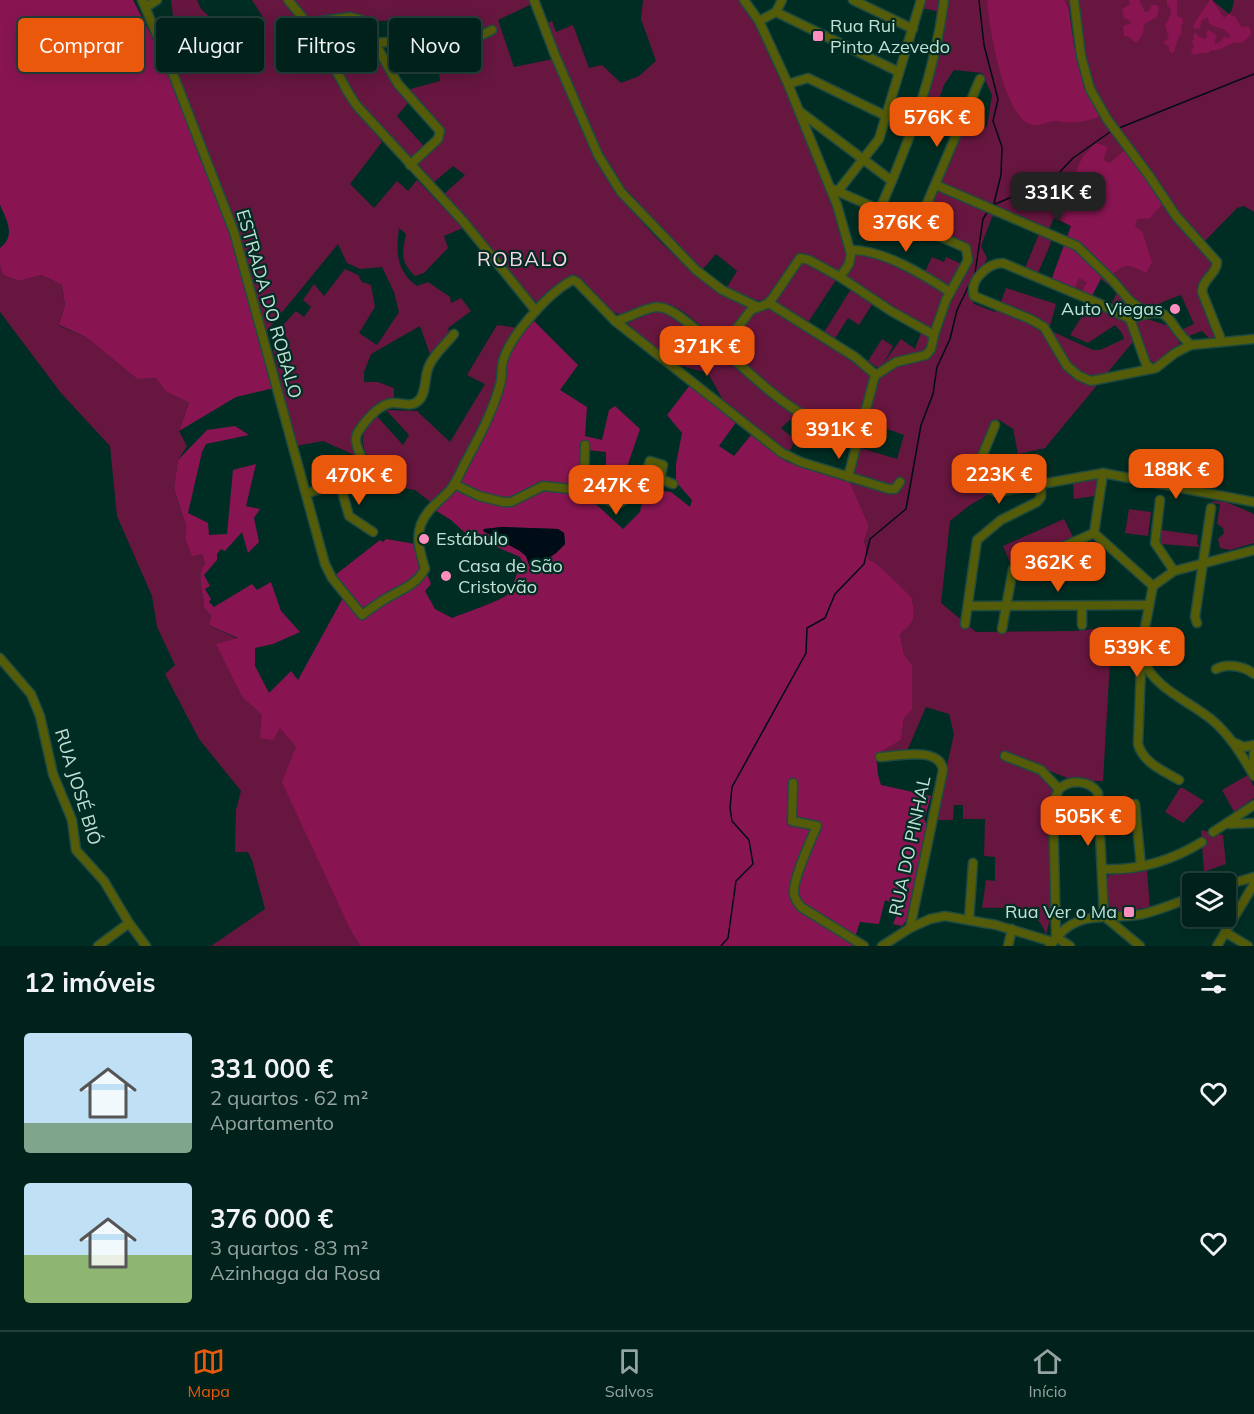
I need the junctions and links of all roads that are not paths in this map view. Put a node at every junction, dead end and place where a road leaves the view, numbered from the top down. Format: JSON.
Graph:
{"nodes":[{"id":1,"x":157,"y":0,"type":"edge"},
{"id":2,"x":288,"y":0,"type":"edge"},
{"id":3,"x":534,"y":0,"type":"edge"},
{"id":4,"x":744,"y":0,"type":"edge"},
{"id":5,"x":782,"y":0,"type":"edge"},
{"id":6,"x":854,"y":0,"type":"edge"},
{"id":7,"x":921,"y":0,"type":"edge"},
{"id":8,"x":944,"y":0,"type":"edge"},
{"id":9,"x":1074,"y":0,"type":"edge"},
{"id":10,"x":144,"y":3,"type":"edge"},
{"id":11,"x":776,"y":12,"type":"junction"},
{"id":12,"x":303,"y":18,"type":"edge"},
{"id":13,"x":759,"y":21,"type":"junction"},
{"id":14,"x":912,"y":29,"type":"junction"},
{"id":15,"x":492,"y":30,"type":"dead end"},
{"id":16,"x":377,"y":43,"type":"edge"},
{"id":17,"x":377,"y":48,"type":"edge"},
{"id":18,"x":336,"y":72,"type":"edge"},
{"id":19,"x":899,"y":72,"type":"junction"},
{"id":20,"x":980,"y":79,"type":"dead end"},
{"id":21,"x":788,"y":84,"type":"junction"},
{"id":22,"x":799,"y":111,"type":"junction"},
{"id":23,"x":886,"y":116,"type":"junction"},
{"id":24,"x":863,"y":159,"type":"junction"},
{"id":25,"x":410,"y":165,"type":"junction"},
{"id":26,"x":892,"y":180,"type":"junction"},
{"id":27,"x":936,"y":185,"type":"junction"},
{"id":28,"x":834,"y":190,"type":"junction"},
{"id":29,"x":880,"y":210,"type":"junction"},
{"id":30,"x":917,"y":227,"type":"junction"},
{"id":31,"x":850,"y":250,"type":"junction"},
{"id":32,"x":840,"y":278,"type":"junction"},
{"id":33,"x":950,"y":292,"type":"junction"},
{"id":34,"x":769,"y":303,"type":"junction"},
{"id":35,"x":758,"y":307,"type":"junction"},
{"id":36,"x":536,"y":311,"type":"junction"},
{"id":37,"x":1146,"y":314,"type":"junction"},
{"id":38,"x":1130,"y":319,"type":"junction"},
{"id":39,"x":615,"y":321,"type":"junction"},
{"id":40,"x":454,"y":334,"type":"dead end"},
{"id":41,"x":934,"y":335,"type":"junction"},
{"id":42,"x":1254,"y":339,"type":"edge"},
{"id":43,"x":1222,"y":342,"type":"junction"},
{"id":44,"x":721,"y":345,"type":"junction"},
{"id":45,"x":1191,"y":345,"type":"junction"},
{"id":46,"x":1152,"y":369,"type":"junction"},
{"id":47,"x":876,"y":375,"type":"junction"},
{"id":48,"x":995,"y":425,"type":"dead end"},
{"id":49,"x":859,"y":434,"type":"junction"},
{"id":50,"x":585,"y":445,"type":"dead end"},
{"id":51,"x":1103,"y":473,"type":"junction"},
{"id":52,"x":645,"y":477,"type":"junction"},
{"id":53,"x":848,"y":477,"type":"junction"},
{"id":54,"x":657,"y":480,"type":"dead end"},
{"id":55,"x":900,"y":482,"type":"dead end"},
{"id":56,"x":340,"y":484,"type":"junction"},
{"id":57,"x":454,"y":484,"type":"junction"},
{"id":58,"x":673,"y":484,"type":"dead end"},
{"id":59,"x":1041,"y":484,"type":"junction"},
{"id":60,"x":584,"y":485,"type":"junction"},
{"id":61,"x":307,"y":494,"type":"junction"},
{"id":62,"x":1160,"y":500,"type":"dead end"},
{"id":63,"x":1254,"y":502,"type":"edge"},
{"id":64,"x":1210,"y":508,"type":"dead end"},
{"id":65,"x":373,"y":532,"type":"dead end"},
{"id":66,"x":1094,"y":533,"type":"junction"},
{"id":67,"x":1254,"y":549,"type":"edge"},
{"id":68,"x":1203,"y":563,"type":"junction"},
{"id":69,"x":1174,"y":571,"type":"junction"},
{"id":70,"x":1153,"y":586,"type":"junction"},
{"id":71,"x":1149,"y":605,"type":"junction"},
{"id":72,"x":968,"y":606,"type":"junction"},
{"id":73,"x":1006,"y":606,"type":"junction"},
{"id":74,"x":1082,"y":606,"type":"junction"},
{"id":75,"x":965,"y":624,"type":"dead end"},
{"id":76,"x":1197,"y":624,"type":"dead end"},
{"id":77,"x":1082,"y":625,"type":"dead end"},
{"id":78,"x":1002,"y":629,"type":"dead end"},
{"id":79,"x":1142,"y":654,"type":"junction"},
{"id":80,"x":0,"y":658,"type":"edge"},
{"id":81,"x":1216,"y":669,"type":"dead end"},
{"id":82,"x":1254,"y":674,"type":"edge"},
{"id":83,"x":1160,"y":683,"type":"junction"},
{"id":84,"x":1140,"y":694,"type":"junction"},
{"id":85,"x":1231,"y":740,"type":"junction"},
{"id":86,"x":1254,"y":745,"type":"edge"},
{"id":87,"x":1254,"y":752,"type":"edge"},
{"id":88,"x":1005,"y":756,"type":"dead end"},
{"id":89,"x":880,"y":757,"type":"dead end"},
{"id":90,"x":1254,"y":775,"type":"edge"},
{"id":91,"x":1179,"y":780,"type":"dead end"},
{"id":92,"x":793,"y":783,"type":"dead end"},
{"id":93,"x":1059,"y":789,"type":"junction"},
{"id":94,"x":1135,"y":804,"type":"dead end"},
{"id":95,"x":1254,"y":805,"type":"edge"},
{"id":96,"x":1254,"y":823,"type":"edge"},
{"id":97,"x":1222,"y":827,"type":"junction"},
{"id":98,"x":1213,"y":832,"type":"dead end"},
{"id":99,"x":1202,"y":842,"type":"dead end"},
{"id":100,"x":973,"y":863,"type":"dead end"},
{"id":101,"x":1141,"y":866,"type":"junction"},
{"id":102,"x":1102,"y":869,"type":"junction"},
{"id":103,"x":1254,"y":876,"type":"edge"},
{"id":104,"x":1236,"y":882,"type":"edge"},
{"id":105,"x":1254,"y":884,"type":"edge"},
{"id":106,"x":1182,"y":900,"type":"edge"},
{"id":107,"x":1104,"y":916,"type":"junction"},
{"id":108,"x":969,"y":920,"type":"junction"},
{"id":109,"x":129,"y":923,"type":"junction"},
{"id":110,"x":910,"y":928,"type":"junction"},
{"id":111,"x":1012,"y":929,"type":"junction"},
{"id":112,"x":1225,"y":932,"type":"junction"},
{"id":113,"x":1053,"y":942,"type":"edge"},
{"id":114,"x":98,"y":946,"type":"edge"},
{"id":115,"x":146,"y":946,"type":"edge"},
{"id":116,"x":864,"y":946,"type":"edge"},
{"id":117,"x":882,"y":946,"type":"edge"},
{"id":118,"x":1008,"y":946,"type":"edge"},
{"id":119,"x":1070,"y":946,"type":"edge"},
{"id":120,"x":1140,"y":946,"type":"edge"},
{"id":121,"x":1217,"y":946,"type":"edge"},
{"id":122,"x":1248,"y":946,"type":"edge"}],
"edges":[{"from":1,"to":10,"type":"street"},
{"from":2,"to":12,"type":"street"},
{"from":3,"to":35,"type":"street"},
{"from":4,"to":13,"type":"street"},
{"from":5,"to":11,"type":"street"},
{"from":6,"to":14,"type":"street"},
{"from":7,"to":14,"type":"street"},
{"from":8,"to":26,"type":"street"},
{"from":9,"to":43,"type":"street"},
{"from":10,"to":61,"type":"street","name":"ESTRADA DO ROBALO"},
{"from":11,"to":13,"type":"street"},
{"from":11,"to":19,"type":"street"},
{"from":13,"to":21,"type":"street"},
{"from":14,"to":19,"type":"street"},
{"from":15,"to":16,"type":"street"},
{"from":17,"to":25,"type":"street"},
{"from":18,"to":25,"type":"street"},
{"from":19,"to":23,"type":"street"},
{"from":20,"to":27,"type":"street"},
{"from":21,"to":22,"type":"street"},
{"from":21,"to":23,"type":"street"},
{"from":22,"to":24,"type":"street"},
{"from":22,"to":28,"type":"street"},
{"from":23,"to":24,"type":"street"},
{"from":24,"to":26,"type":"street"},
{"from":24,"to":28,"type":"street"},
{"from":25,"to":36,"type":"street"},
{"from":26,"to":29,"type":"street"},
{"from":27,"to":30,"type":"street"},
{"from":27,"to":37,"type":"street"},
{"from":28,"to":29,"type":"street"},
{"from":28,"to":31,"type":"street"},
{"from":29,"to":30,"type":"street"},
{"from":30,"to":33,"type":"street"},
{"from":31,"to":32,"type":"street"},
{"from":31,"to":33,"type":"street"},
{"from":32,"to":34,"type":"street"},
{"from":32,"to":41,"type":"street"},
{"from":33,"to":41,"type":"street"},
{"from":34,"to":35,"type":"street"},
{"from":34,"to":47,"type":"street"},
{"from":35,"to":44,"type":"street"},
{"from":36,"to":39,"type":"street"},
{"from":36,"to":57,"type":"street"},
{"from":37,"to":38,"type":"street"},
{"from":37,"to":45,"type":"street"},
{"from":38,"to":46,"type":"street"},
{"from":38,"to":46,"type":"street"},
{"from":39,"to":44,"type":"street"},
{"from":39,"to":53,"type":"street"},
{"from":40,"to":56,"type":"street"},
{"from":41,"to":47,"type":"street"},
{"from":42,"to":43,"type":"street"},
{"from":43,"to":45,"type":"street"},
{"from":44,"to":49,"type":"street"},
{"from":45,"to":46,"type":"street"},
{"from":47,"to":49,"type":"street"},
{"from":48,"to":59,"type":"street"},
{"from":49,"to":53,"type":"street"},
{"from":50,"to":60,"type":"street"},
{"from":51,"to":59,"type":"street"},
{"from":51,"to":63,"type":"street"},
{"from":51,"to":66,"type":"street"},
{"from":52,"to":54,"type":"street"},
{"from":52,"to":58,"type":"street"},
{"from":52,"to":60,"type":"street"},
{"from":53,"to":55,"type":"street"},
{"from":56,"to":61,"type":"street"},
{"from":56,"to":65,"type":"street"},
{"from":57,"to":60,"type":"street"},
{"from":57,"to":61,"type":"street","name":"ESTRADA DO ROBALO"},
{"from":59,"to":72,"type":"street"},
{"from":62,"to":69,"type":"street"},
{"from":64,"to":68,"type":"street"},
{"from":66,"to":70,"type":"street"},
{"from":66,"to":73,"type":"street"},
{"from":67,"to":68,"type":"street"},
{"from":68,"to":69,"type":"street"},
{"from":68,"to":76,"type":"street"},
{"from":69,"to":70,"type":"street"},
{"from":70,"to":71,"type":"street"},
{"from":71,"to":74,"type":"street"},
{"from":71,"to":79,"type":"street"},
{"from":72,"to":73,"type":"street"},
{"from":72,"to":75,"type":"street"},
{"from":73,"to":74,"type":"street"},
{"from":73,"to":78,"type":"street"},
{"from":74,"to":77,"type":"street"},
{"from":79,"to":83,"type":"street"},
{"from":79,"to":84,"type":"street"},
{"from":80,"to":109,"type":"street","name":"RUA JOSÉ BIÓ"},
{"from":81,"to":82,"type":"street"},
{"from":83,"to":84,"type":"street"},
{"from":83,"to":85,"type":"street"},
{"from":84,"to":91,"type":"street"},
{"from":85,"to":86,"type":"street"},
{"from":85,"to":90,"type":"street"},
{"from":87,"to":90,"type":"street"},
{"from":88,"to":93,"type":"street"},
{"from":89,"to":110,"type":"street","name":"RUA DO PINHAL"},
{"from":92,"to":116,"type":"street"},
{"from":93,"to":102,"type":"street"},
{"from":93,"to":113,"type":"street"},
{"from":94,"to":101,"type":"street"},
{"from":95,"to":97,"type":"street"},
{"from":96,"to":97,"type":"street"},
{"from":97,"to":98,"type":"street"},
{"from":99,"to":101,"type":"street"},
{"from":100,"to":108,"type":"street"},
{"from":101,"to":102,"type":"street"},
{"from":102,"to":107,"type":"street"},
{"from":103,"to":104,"type":"street"},
{"from":105,"to":112,"type":"street"},
{"from":106,"to":107,"type":"street"},
{"from":107,"to":113,"type":"street"},
{"from":107,"to":120,"type":"street"},
{"from":108,"to":110,"type":"street","name":"RUA DO PINHAL"},
{"from":108,"to":111,"type":"street","name":"RUA DO PINHAL"},
{"from":109,"to":114,"type":"street"},
{"from":109,"to":115,"type":"street","name":"RUA JOSÉ BIÓ"},
{"from":110,"to":117,"type":"street","name":"RUA DO PINHAL"},
{"from":111,"to":113,"type":"street","name":"RUA DO PINHAL"},
{"from":111,"to":118,"type":"street"},
{"from":112,"to":121,"type":"street"},
{"from":112,"to":122,"type":"street"},
{"from":113,"to":119,"type":"street","name":"RUA DO PINHAL"}]}
